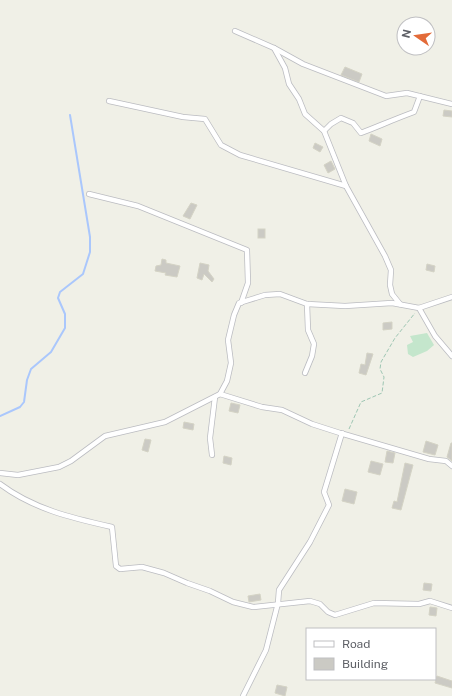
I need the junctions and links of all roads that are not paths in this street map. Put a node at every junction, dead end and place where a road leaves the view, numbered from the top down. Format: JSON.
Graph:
{"nodes":[{"id":1,"x":235,"y":31,"type":"dead end"},
{"id":2,"x":274,"y":48,"type":"junction"},
{"id":3,"x":420,"y":96,"type":"junction"},
{"id":4,"x":109,"y":101,"type":"dead end"},
{"id":5,"x":452,"y":104,"type":"edge"},
{"id":6,"x":324,"y":131,"type":"junction"},
{"id":7,"x":346,"y":186,"type":"junction"},
{"id":8,"x":89,"y":194,"type":"dead end"},
{"id":9,"x":452,"y":297,"type":"edge"},
{"id":10,"x":241,"y":303,"type":"junction"},
{"id":11,"x":308,"y":304,"type":"junction"},
{"id":12,"x":400,"y":304,"type":"junction"},
{"id":13,"x":419,"y":308,"type":"junction"},
{"id":14,"x":452,"y":356,"type":"edge"},
{"id":15,"x":305,"y":373,"type":"dead end"},
{"id":16,"x":220,"y":394,"type":"junction"},
{"id":17,"x":215,"y":397,"type":"junction"},
{"id":18,"x":341,"y":433,"type":"junction"},
{"id":19,"x":212,"y":455,"type":"dead end"},
{"id":20,"x":452,"y":466,"type":"edge"},
{"id":21,"x":0,"y":474,"type":"edge"},
{"id":22,"x":0,"y":484,"type":"edge"},
{"id":23,"x":278,"y":604,"type":"junction"},
{"id":24,"x":452,"y":608,"type":"edge"},
{"id":25,"x":243,"y":696,"type":"edge"}],
"edges":[{"from":1,"to":2,"type":"street"},
{"from":2,"to":3,"type":"street"},
{"from":2,"to":6,"type":"street"},
{"from":3,"to":5,"type":"street"},
{"from":3,"to":6,"type":"street"},
{"from":4,"to":7,"type":"street"},
{"from":6,"to":7,"type":"street"},
{"from":7,"to":12,"type":"street"},
{"from":8,"to":10,"type":"street"},
{"from":9,"to":13,"type":"street"},
{"from":10,"to":11,"type":"street"},
{"from":10,"to":16,"type":"street"},
{"from":11,"to":12,"type":"street"},
{"from":11,"to":15,"type":"street"},
{"from":12,"to":13,"type":"street"},
{"from":13,"to":14,"type":"street"},
{"from":16,"to":17,"type":"street"},
{"from":16,"to":18,"type":"street"},
{"from":17,"to":19,"type":"street"},
{"from":17,"to":21,"type":"street"},
{"from":18,"to":20,"type":"street"},
{"from":18,"to":23,"type":"street"},
{"from":22,"to":23,"type":"street"},
{"from":23,"to":24,"type":"street"},
{"from":23,"to":25,"type":"street"}]}
